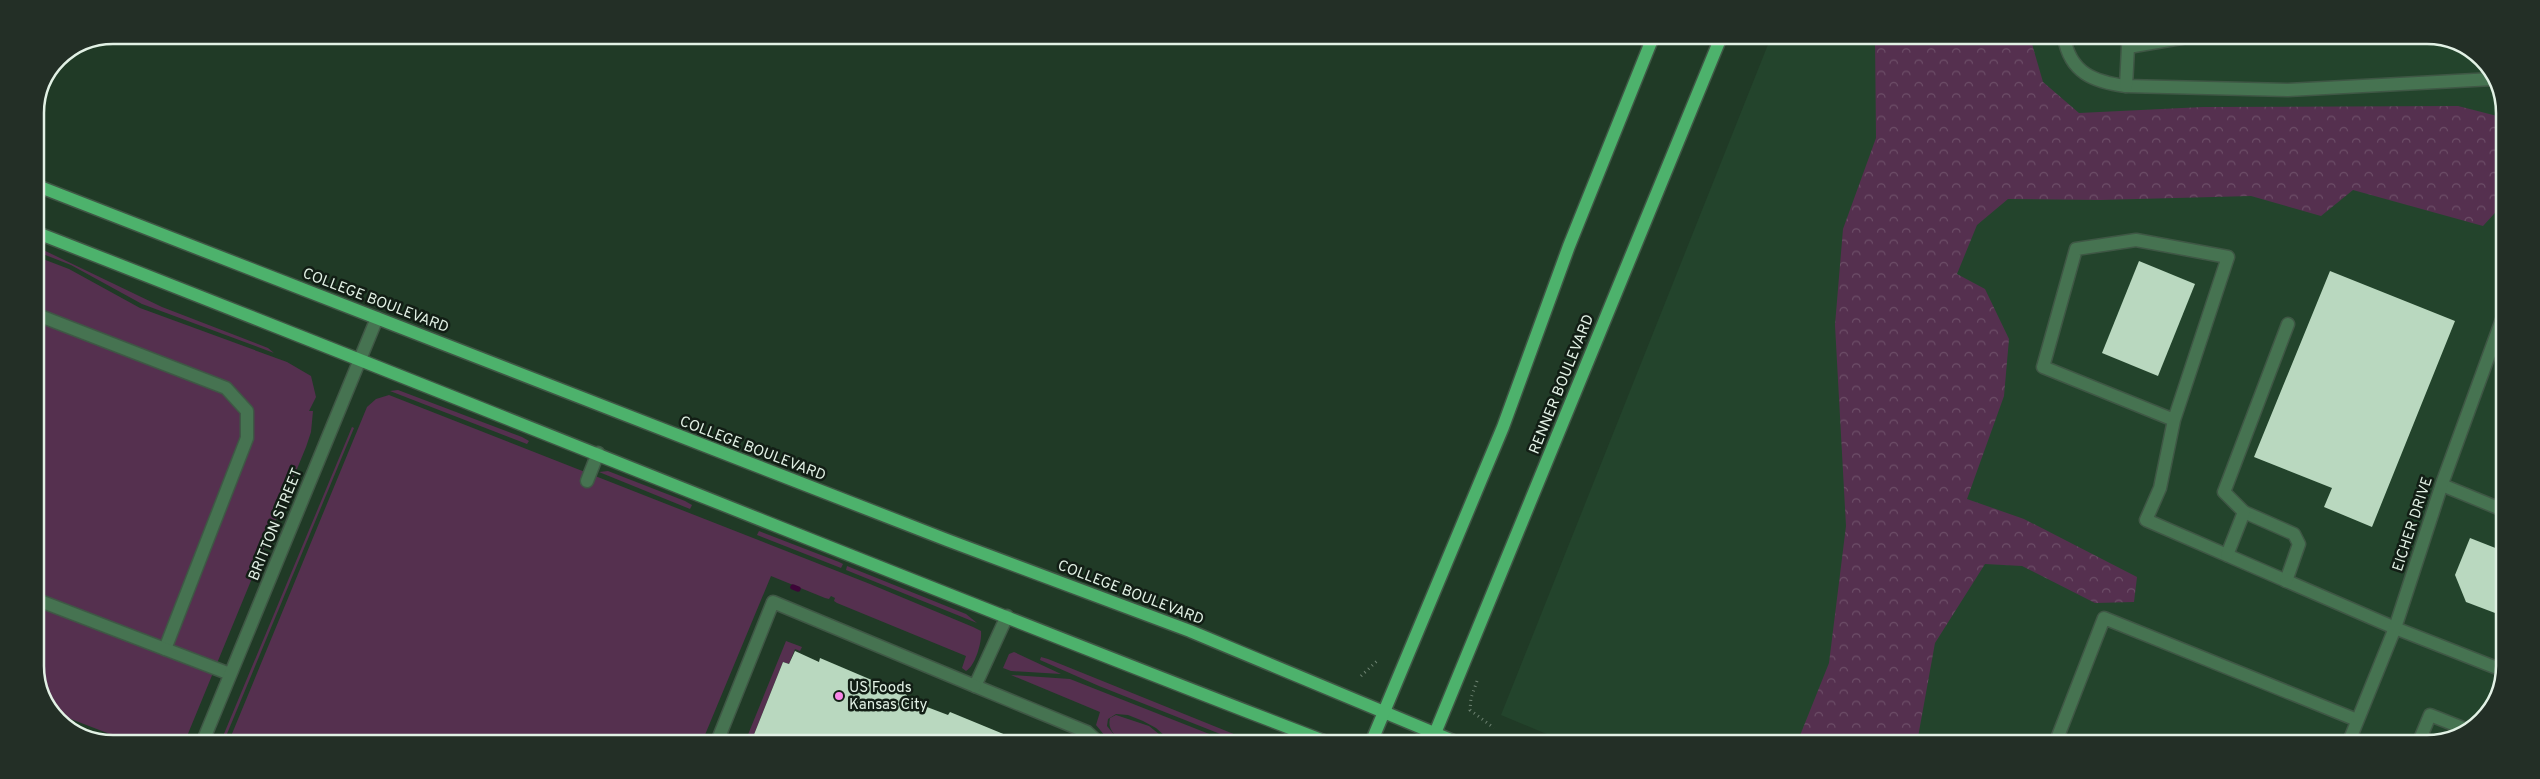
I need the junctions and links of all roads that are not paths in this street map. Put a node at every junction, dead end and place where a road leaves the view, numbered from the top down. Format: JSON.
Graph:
{"nodes":[{"id":1,"x":1650,"y":44,"type":"edge"},
{"id":2,"x":1718,"y":44,"type":"edge"},
{"id":3,"x":2067,"y":44,"type":"edge"},
{"id":4,"x":2146,"y":44,"type":"edge"},
{"id":5,"x":2488,"y":79,"type":"edge"},
{"id":6,"x":2126,"y":86,"type":"junction"},
{"id":7,"x":44,"y":188,"type":"edge"},
{"id":8,"x":44,"y":235,"type":"edge"},
{"id":9,"x":44,"y":317,"type":"edge"},
{"id":10,"x":377,"y":318,"type":"junction"},
{"id":11,"x":2288,"y":324,"type":"dead end"},
{"id":12,"x":2496,"y":336,"type":"edge"},
{"id":13,"x":360,"y":358,"type":"junction"},
{"id":14,"x":2174,"y":420,"type":"junction"},
{"id":15,"x":598,"y":454,"type":"junction"},
{"id":16,"x":587,"y":481,"type":"dead end"},
{"id":17,"x":2442,"y":485,"type":"junction"},
{"id":18,"x":2496,"y":507,"type":"edge"},
{"id":19,"x":2244,"y":512,"type":"junction"},
{"id":20,"x":2227,"y":555,"type":"junction"},
{"id":21,"x":2286,"y":580,"type":"junction"},
{"id":22,"x":44,"y":602,"type":"edge"},
{"id":23,"x":1007,"y":616,"type":"junction"},
{"id":24,"x":2395,"y":628,"type":"junction"},
{"id":25,"x":165,"y":649,"type":"junction"},
{"id":26,"x":2496,"y":668,"type":"edge"},
{"id":27,"x":230,"y":674,"type":"junction"},
{"id":28,"x":975,"y":686,"type":"junction"},
{"id":29,"x":1384,"y":713,"type":"junction"},
{"id":30,"x":2357,"y":720,"type":"junction"},
{"id":31,"x":2460,"y":727,"type":"edge"},
{"id":32,"x":205,"y":735,"type":"edge"},
{"id":33,"x":720,"y":735,"type":"edge"},
{"id":34,"x":1090,"y":735,"type":"edge"},
{"id":35,"x":1308,"y":735,"type":"edge"},
{"id":36,"x":1374,"y":735,"type":"edge"},
{"id":37,"x":1426,"y":735,"type":"edge"},
{"id":38,"x":1433,"y":735,"type":"edge"},
{"id":39,"x":2058,"y":735,"type":"edge"},
{"id":40,"x":2351,"y":735,"type":"edge"},
{"id":41,"x":2422,"y":735,"type":"edge"}],
"edges":[{"from":1,"to":29,"type":"main road"},
{"from":2,"to":38,"type":"main road","name":"RENNER BOULEVARD"},
{"from":3,"to":6,"type":"street"},
{"from":4,"to":6,"type":"street"},
{"from":5,"to":6,"type":"street"},
{"from":7,"to":10,"type":"main road","name":"COLLEGE BOULEVARD"},
{"from":8,"to":13,"type":"main road"},
{"from":9,"to":25,"type":"street"},
{"from":10,"to":13,"type":"street","name":"BRITTON STREET"},
{"from":10,"to":29,"type":"main road","name":"COLLEGE BOULEVARD"},
{"from":11,"to":19,"type":"street"},
{"from":12,"to":17,"type":"street","name":"EICHER DRIVE"},
{"from":13,"to":15,"type":"main road"},
{"from":13,"to":27,"type":"street","name":"BRITTON STREET"},
{"from":14,"to":14,"type":"street"},
{"from":14,"to":20,"type":"street"},
{"from":15,"to":16,"type":"street"},
{"from":15,"to":23,"type":"main road"},
{"from":17,"to":18,"type":"street"},
{"from":17,"to":24,"type":"street","name":"EICHER DRIVE"},
{"from":19,"to":20,"type":"street"},
{"from":19,"to":21,"type":"street"},
{"from":20,"to":21,"type":"street"},
{"from":21,"to":24,"type":"street"},
{"from":22,"to":25,"type":"street"},
{"from":23,"to":28,"type":"street"},
{"from":23,"to":35,"type":"main road"},
{"from":24,"to":26,"type":"street"},
{"from":24,"to":30,"type":"street","name":"EICHER DRIVE"},
{"from":25,"to":27,"type":"street"},
{"from":27,"to":32,"type":"street","name":"BRITTON STREET"},
{"from":28,"to":33,"type":"street"},
{"from":28,"to":34,"type":"street"},
{"from":29,"to":36,"type":"main road"},
{"from":29,"to":37,"type":"main road","name":"COLLEGE BOULEVARD"},
{"from":30,"to":39,"type":"street"},
{"from":30,"to":40,"type":"street","name":"EICHER DRIVE"},
{"from":31,"to":41,"type":"street"}]}
